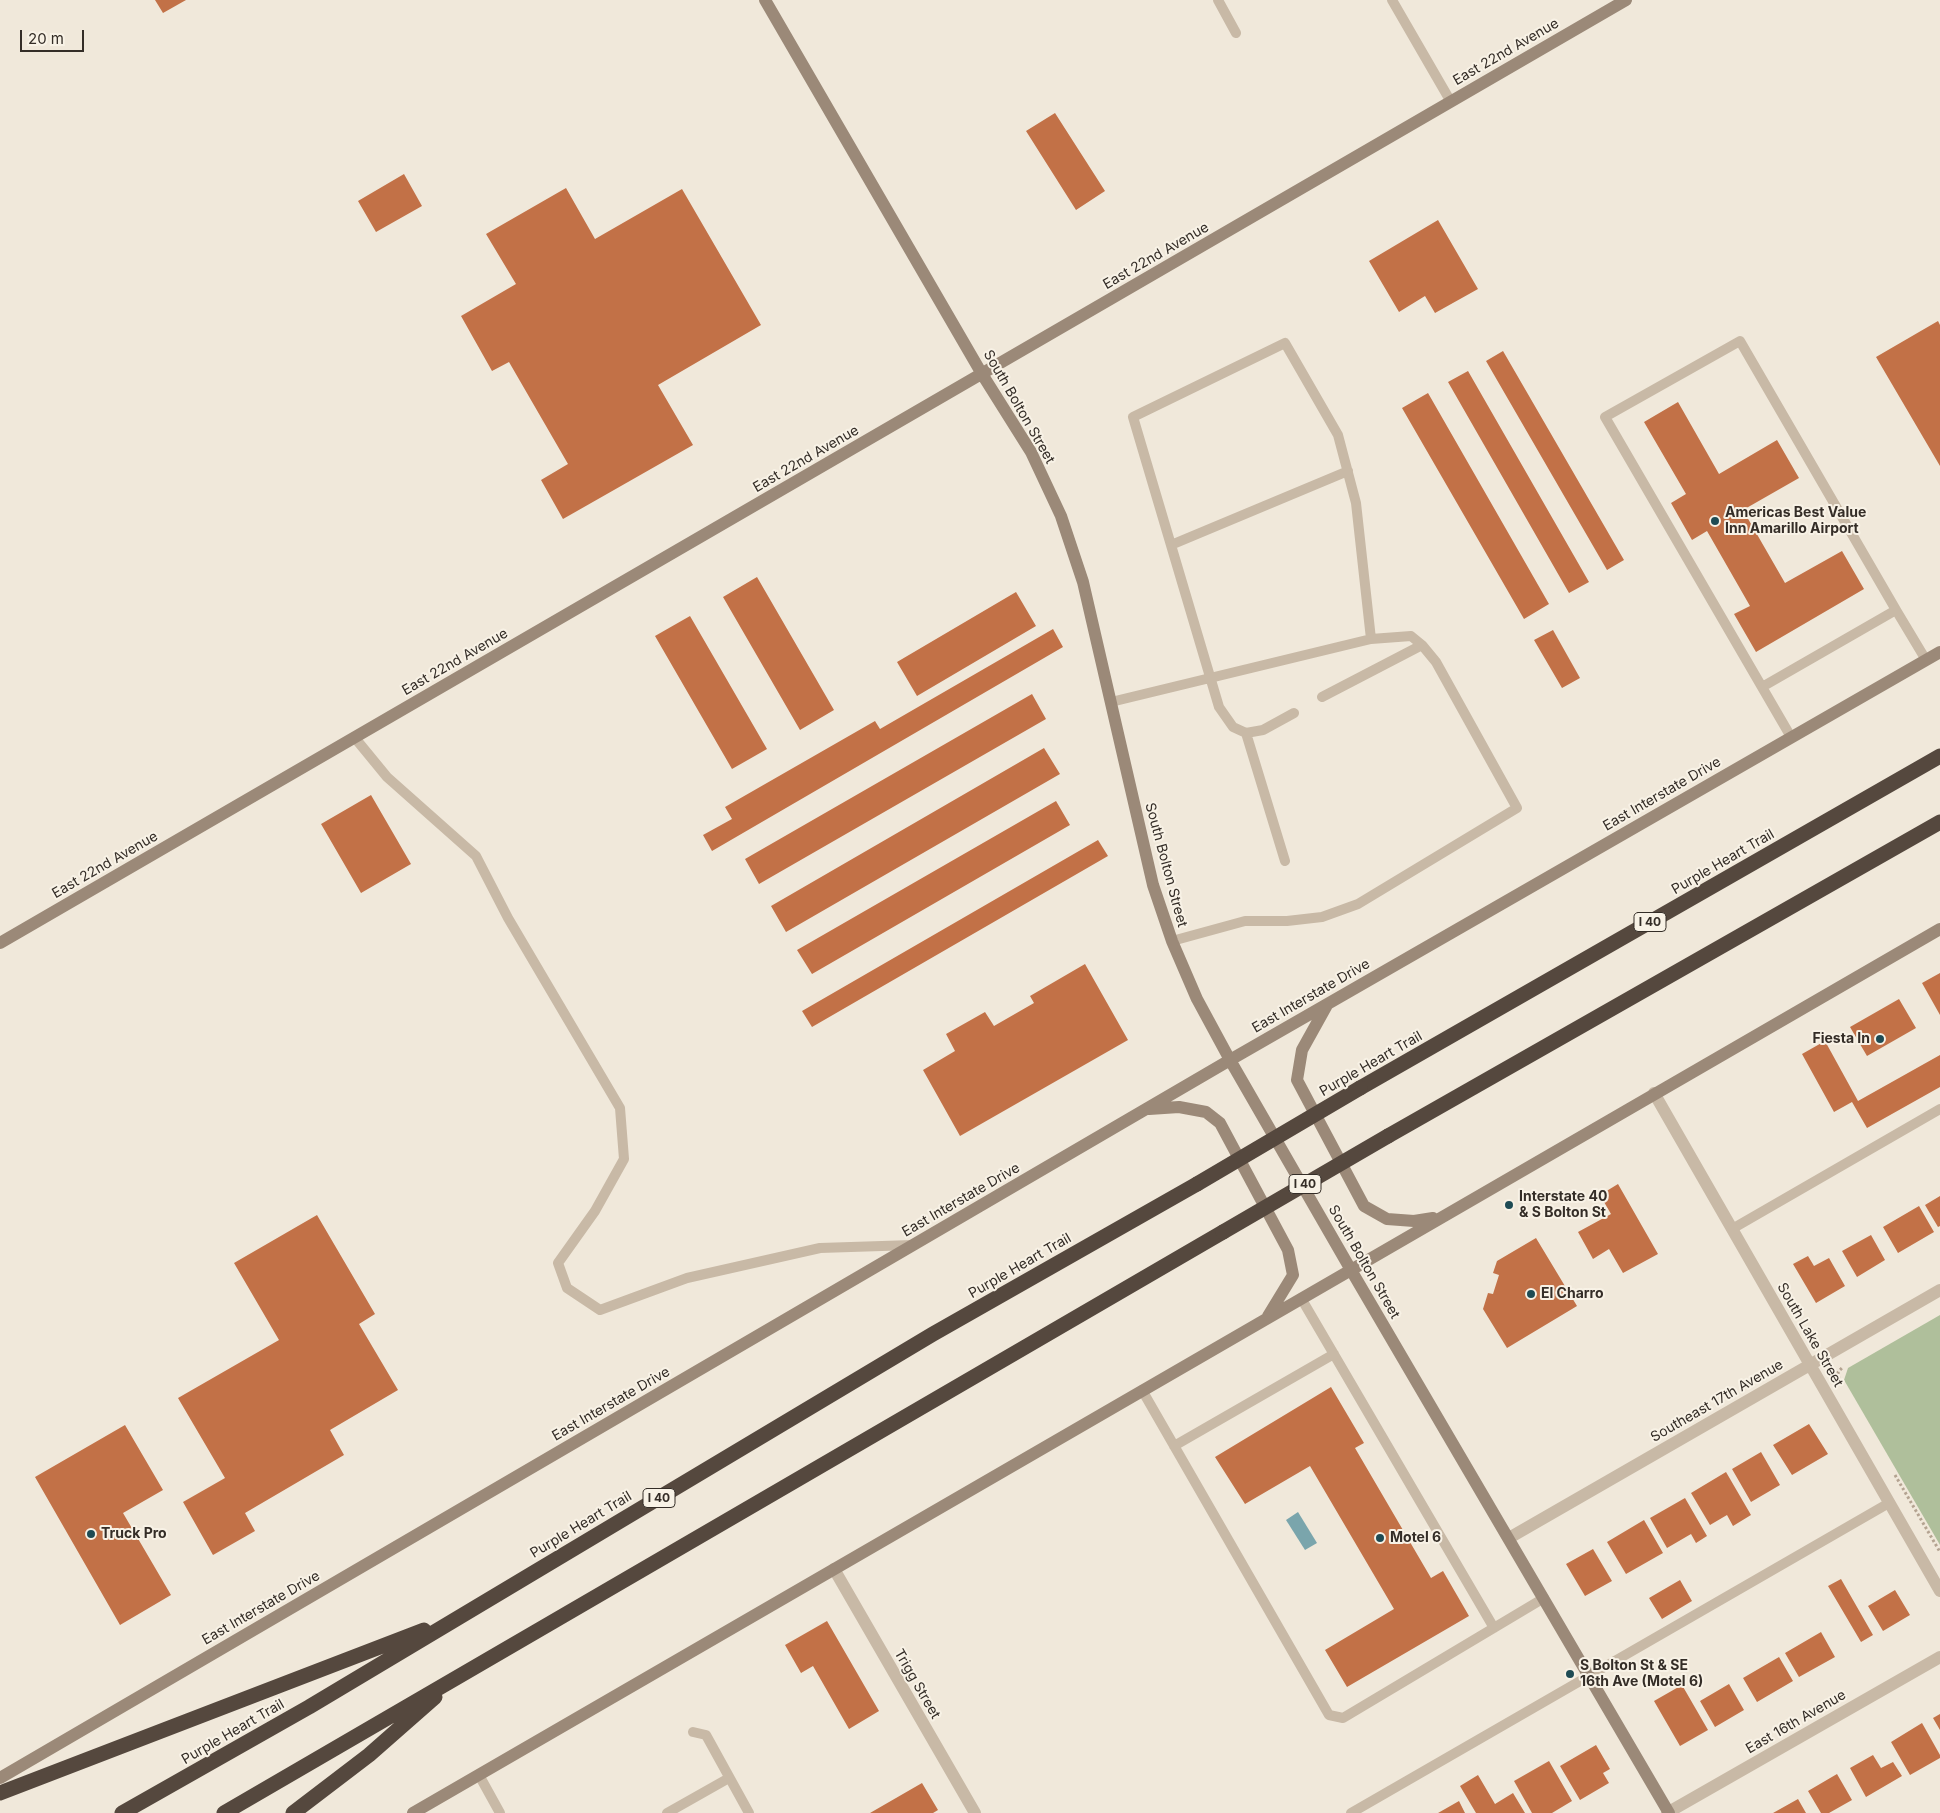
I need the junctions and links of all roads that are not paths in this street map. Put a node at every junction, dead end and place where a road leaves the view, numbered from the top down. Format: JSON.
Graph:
{"nodes":[{"id":1,"x":765,"y":0,"type":"edge"},
{"id":2,"x":1218,"y":0,"type":"edge"},
{"id":3,"x":1392,"y":0,"type":"edge"},
{"id":4,"x":1626,"y":0,"type":"edge"},
{"id":5,"x":1236,"y":32,"type":"dead end"},
{"id":6,"x":1451,"y":102,"type":"junction"},
{"id":7,"x":982,"y":374,"type":"junction"},
{"id":8,"x":1348,"y":471,"type":"junction"},
{"id":9,"x":1171,"y":545,"type":"junction"},
{"id":10,"x":1896,"y":610,"type":"junction"},
{"id":11,"x":1371,"y":639,"type":"junction"},
{"id":12,"x":1422,"y":645,"type":"junction"},
{"id":13,"x":1940,"y":652,"type":"edge"},
{"id":14,"x":1926,"y":660,"type":"junction"},
{"id":15,"x":1210,"y":677,"type":"junction"},
{"id":16,"x":1762,"y":687,"type":"junction"},
{"id":17,"x":1322,"y":697,"type":"dead end"},
{"id":18,"x":1111,"y":702,"type":"junction"},
{"id":19,"x":1294,"y":713,"type":"dead end"},
{"id":20,"x":1246,"y":733,"type":"junction"},
{"id":21,"x":1791,"y":737,"type":"junction"},
{"id":22,"x":355,"y":738,"type":"junction"},
{"id":23,"x":1940,"y":756,"type":"edge"},
{"id":24,"x":1940,"y":822,"type":"edge"},
{"id":25,"x":1286,"y":861,"type":"dead end"},
{"id":26,"x":1940,"y":929,"type":"edge"},
{"id":27,"x":1172,"y":941,"type":"junction"},
{"id":28,"x":0,"y":943,"type":"edge"},
{"id":29,"x":1328,"y":1005,"type":"junction"},
{"id":30,"x":1230,"y":1060,"type":"junction"},
{"id":31,"x":1654,"y":1093,"type":"junction"},
{"id":32,"x":1147,"y":1109,"type":"junction"},
{"id":33,"x":1940,"y":1109,"type":"edge"},
{"id":34,"x":1442,"y":1216,"type":"junction"},
{"id":35,"x":1732,"y":1230,"type":"junction"},
{"id":36,"x":914,"y":1244,"type":"junction"},
{"id":37,"x":1351,"y":1270,"type":"junction"},
{"id":38,"x":1940,"y":1290,"type":"edge"},
{"id":39,"x":1301,"y":1298,"type":"junction"},
{"id":40,"x":1266,"y":1318,"type":"junction"},
{"id":41,"x":1334,"y":1354,"type":"junction"},
{"id":42,"x":1810,"y":1364,"type":"junction"},
{"id":43,"x":1142,"y":1390,"type":"junction"},
{"id":44,"x":1174,"y":1446,"type":"junction"},
{"id":45,"x":1889,"y":1504,"type":"junction"},
{"id":46,"x":1509,"y":1538,"type":"junction"},
{"id":47,"x":834,"y":1569,"type":"junction"},
{"id":48,"x":1940,"y":1591,"type":"edge"},
{"id":49,"x":1544,"y":1598,"type":"junction"},
{"id":50,"x":460,"y":1617,"type":"junction"},
{"id":51,"x":1494,"y":1628,"type":"junction"},
{"id":52,"x":1940,"y":1657,"type":"edge"},
{"id":53,"x":461,"y":1675,"type":"junction"},
{"id":54,"x":1589,"y":1675,"type":"junction"},
{"id":55,"x":693,"y":1732,"type":"dead end"},
{"id":56,"x":479,"y":1775,"type":"junction"},
{"id":57,"x":0,"y":1778,"type":"edge"},
{"id":58,"x":729,"y":1778,"type":"junction"},
{"id":59,"x":0,"y":1793,"type":"edge"},
{"id":60,"x":122,"y":1813,"type":"edge"},
{"id":61,"x":224,"y":1813,"type":"edge"},
{"id":62,"x":293,"y":1813,"type":"edge"},
{"id":63,"x":413,"y":1813,"type":"edge"},
{"id":64,"x":500,"y":1813,"type":"edge"},
{"id":65,"x":667,"y":1813,"type":"edge"},
{"id":66,"x":748,"y":1813,"type":"edge"},
{"id":67,"x":975,"y":1813,"type":"edge"},
{"id":68,"x":1351,"y":1813,"type":"edge"},
{"id":69,"x":1668,"y":1813,"type":"edge"}],
"edges":[{"from":1,"to":7,"type":"main road","name":"South Bolton Street"},
{"from":2,"to":5,"type":"lane"},
{"from":3,"to":6,"type":"lane"},
{"from":4,"to":6,"type":"main road","name":"East 22nd Avenue"},
{"from":6,"to":7,"type":"main road","name":"East 22nd Avenue"},
{"from":7,"to":18,"type":"main road","name":"South Bolton Street"},
{"from":7,"to":22,"type":"main road","name":"East 22nd Avenue"},
{"from":8,"to":9,"type":"lane"},
{"from":8,"to":9,"type":"lane"},
{"from":8,"to":11,"type":"lane"},
{"from":9,"to":15,"type":"lane"},
{"from":10,"to":14,"type":"lane"},
{"from":10,"to":16,"type":"lane"},
{"from":10,"to":16,"type":"lane"},
{"from":11,"to":12,"type":"lane"},
{"from":11,"to":15,"type":"lane"},
{"from":12,"to":17,"type":"lane"},
{"from":12,"to":27,"type":"lane"},
{"from":13,"to":14,"type":"main road","name":"East Interstate Drive"},
{"from":14,"to":21,"type":"main road","name":"East Interstate Drive"},
{"from":15,"to":18,"type":"lane"},
{"from":15,"to":20,"type":"lane"},
{"from":16,"to":21,"type":"lane"},
{"from":18,"to":27,"type":"main road","name":"South Bolton Street"},
{"from":19,"to":20,"type":"lane"},
{"from":20,"to":25,"type":"lane"},
{"from":21,"to":29,"type":"main road","name":"East Interstate Drive"},
{"from":22,"to":28,"type":"main road","name":"East 22nd Avenue"},
{"from":22,"to":36,"type":"lane"},
{"from":23,"to":50,"type":"highway","name":"Purple Heart Trail","number":"I 40","bridge":true},
{"from":24,"to":53,"type":"highway","number":"I 40","bridge":true},
{"from":26,"to":31,"type":"main road"},
{"from":27,"to":30,"type":"main road","name":"South Bolton Street"},
{"from":29,"to":30,"type":"main road","name":"East Interstate Drive"},
{"from":29,"to":34,"type":"main road"},
{"from":30,"to":32,"type":"main road","name":"East Interstate Drive"},
{"from":30,"to":37,"type":"main road","name":"South Bolton Street"},
{"from":31,"to":34,"type":"main road"},
{"from":31,"to":35,"type":"street","name":"South Lake Street"},
{"from":32,"to":36,"type":"main road","name":"East Interstate Drive"},
{"from":32,"to":40,"type":"main road"},
{"from":33,"to":35,"type":"lane"},
{"from":34,"to":37,"type":"main road"},
{"from":35,"to":42,"type":"street","name":"South Lake Street"},
{"from":36,"to":57,"type":"main road","name":"East Interstate Drive"},
{"from":37,"to":39,"type":"main road"},
{"from":37,"to":46,"type":"main road","name":"South Bolton Street"},
{"from":38,"to":42,"type":"street","name":"Southeast 17th Avenue"},
{"from":39,"to":40,"type":"main road"},
{"from":39,"to":41,"type":"lane"},
{"from":40,"to":43,"type":"main road"},
{"from":41,"to":44,"type":"lane"},
{"from":41,"to":51,"type":"lane"},
{"from":42,"to":45,"type":"street","name":"South Lake Street"},
{"from":42,"to":46,"type":"street","name":"Southeast 17th Avenue"},
{"from":43,"to":44,"type":"lane"},
{"from":43,"to":47,"type":"main road"},
{"from":44,"to":51,"type":"lane"},
{"from":45,"to":48,"type":"street","name":"South Lake Street"},
{"from":45,"to":54,"type":"lane"},
{"from":46,"to":49,"type":"main road","name":"South Bolton Street"},
{"from":47,"to":56,"type":"main road"},
{"from":47,"to":67,"type":"street","name":"Trigg Street"},
{"from":49,"to":51,"type":"lane"},
{"from":49,"to":54,"type":"main road","name":"South Bolton Street"},
{"from":50,"to":59,"type":"highway"},
{"from":50,"to":60,"type":"highway","name":"Purple Heart Trail","number":"I 40"},
{"from":52,"to":69,"type":"street","name":"East 16th Avenue"},
{"from":53,"to":61,"type":"highway","number":"I 40"},
{"from":53,"to":62,"type":"highway"},
{"from":54,"to":68,"type":"lane"},
{"from":54,"to":69,"type":"main road","name":"South Bolton Street"},
{"from":55,"to":58,"type":"lane"},
{"from":56,"to":63,"type":"main road"},
{"from":56,"to":64,"type":"lane"},
{"from":58,"to":65,"type":"lane"},
{"from":58,"to":66,"type":"lane"}]}
